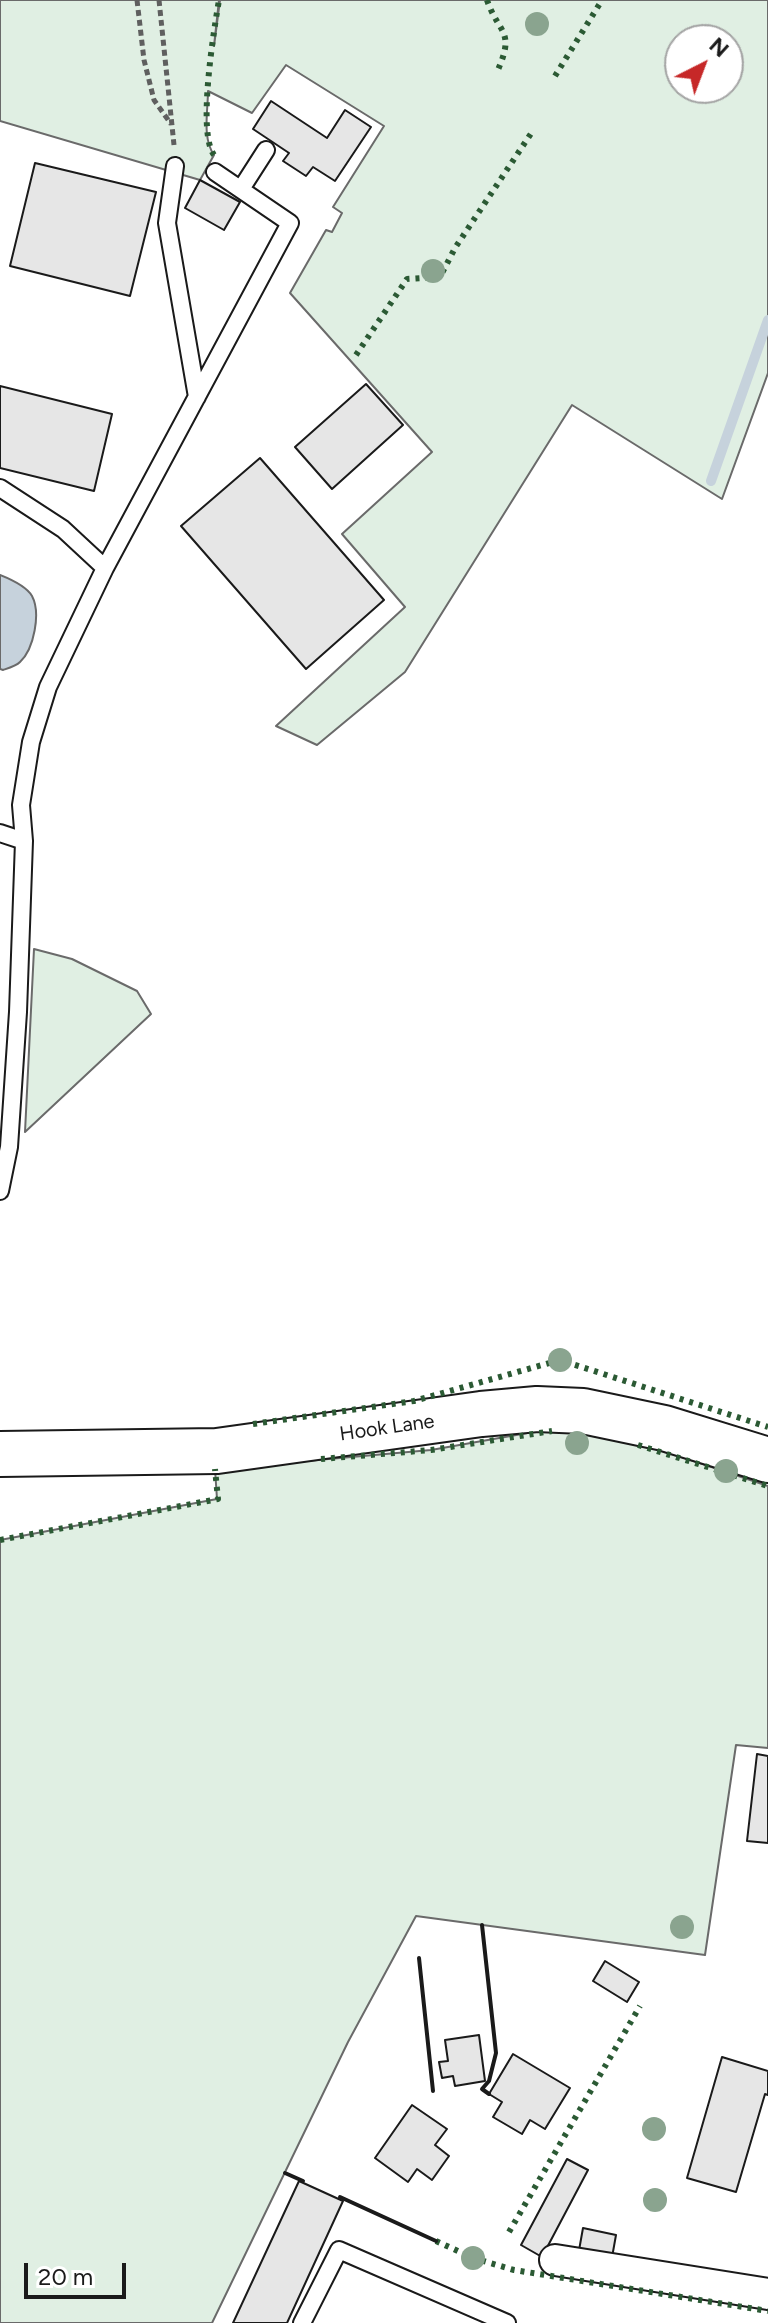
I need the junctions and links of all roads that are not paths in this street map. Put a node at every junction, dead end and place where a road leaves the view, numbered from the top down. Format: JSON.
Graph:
{"nodes":[{"id":1,"x":266,"y":150,"type":"dead end"},
{"id":2,"x":175,"y":166,"type":"road end"},
{"id":3,"x":215,"y":172,"type":"dead end"},
{"id":4,"x":241,"y":189,"type":"junction"},
{"id":5,"x":197,"y":397,"type":"junction"},
{"id":6,"x":0,"y":488,"type":"edge"},
{"id":7,"x":105,"y":568,"type":"junction"},
{"id":8,"x":0,"y":833,"type":"edge"},
{"id":9,"x":24,"y":841,"type":"junction"},
{"id":10,"x":0,"y":1191,"type":"edge"},
{"id":11,"x":0,"y":1454,"type":"edge"},
{"id":12,"x":768,"y":1460,"type":"edge"},
{"id":13,"x":555,"y":2260,"type":"dead end"},
{"id":14,"x":768,"y":2294,"type":"edge"},
{"id":15,"x":302,"y":2323,"type":"edge"},
{"id":16,"x":507,"y":2323,"type":"edge"}],
"edges":[{"from":1,"to":4,"type":"lane"},
{"from":2,"to":5,"type":"lane"},
{"from":3,"to":4,"type":"lane"},
{"from":4,"to":5,"type":"lane"},
{"from":5,"to":7,"type":"lane"},
{"from":6,"to":7,"type":"lane"},
{"from":7,"to":9,"type":"lane"},
{"from":8,"to":9,"type":"lane"},
{"from":9,"to":10,"type":"lane"},
{"from":11,"to":12,"type":"street","name":"Hook Lane"},
{"from":13,"to":14,"type":"street"},
{"from":15,"to":16,"type":"lane"}]}
